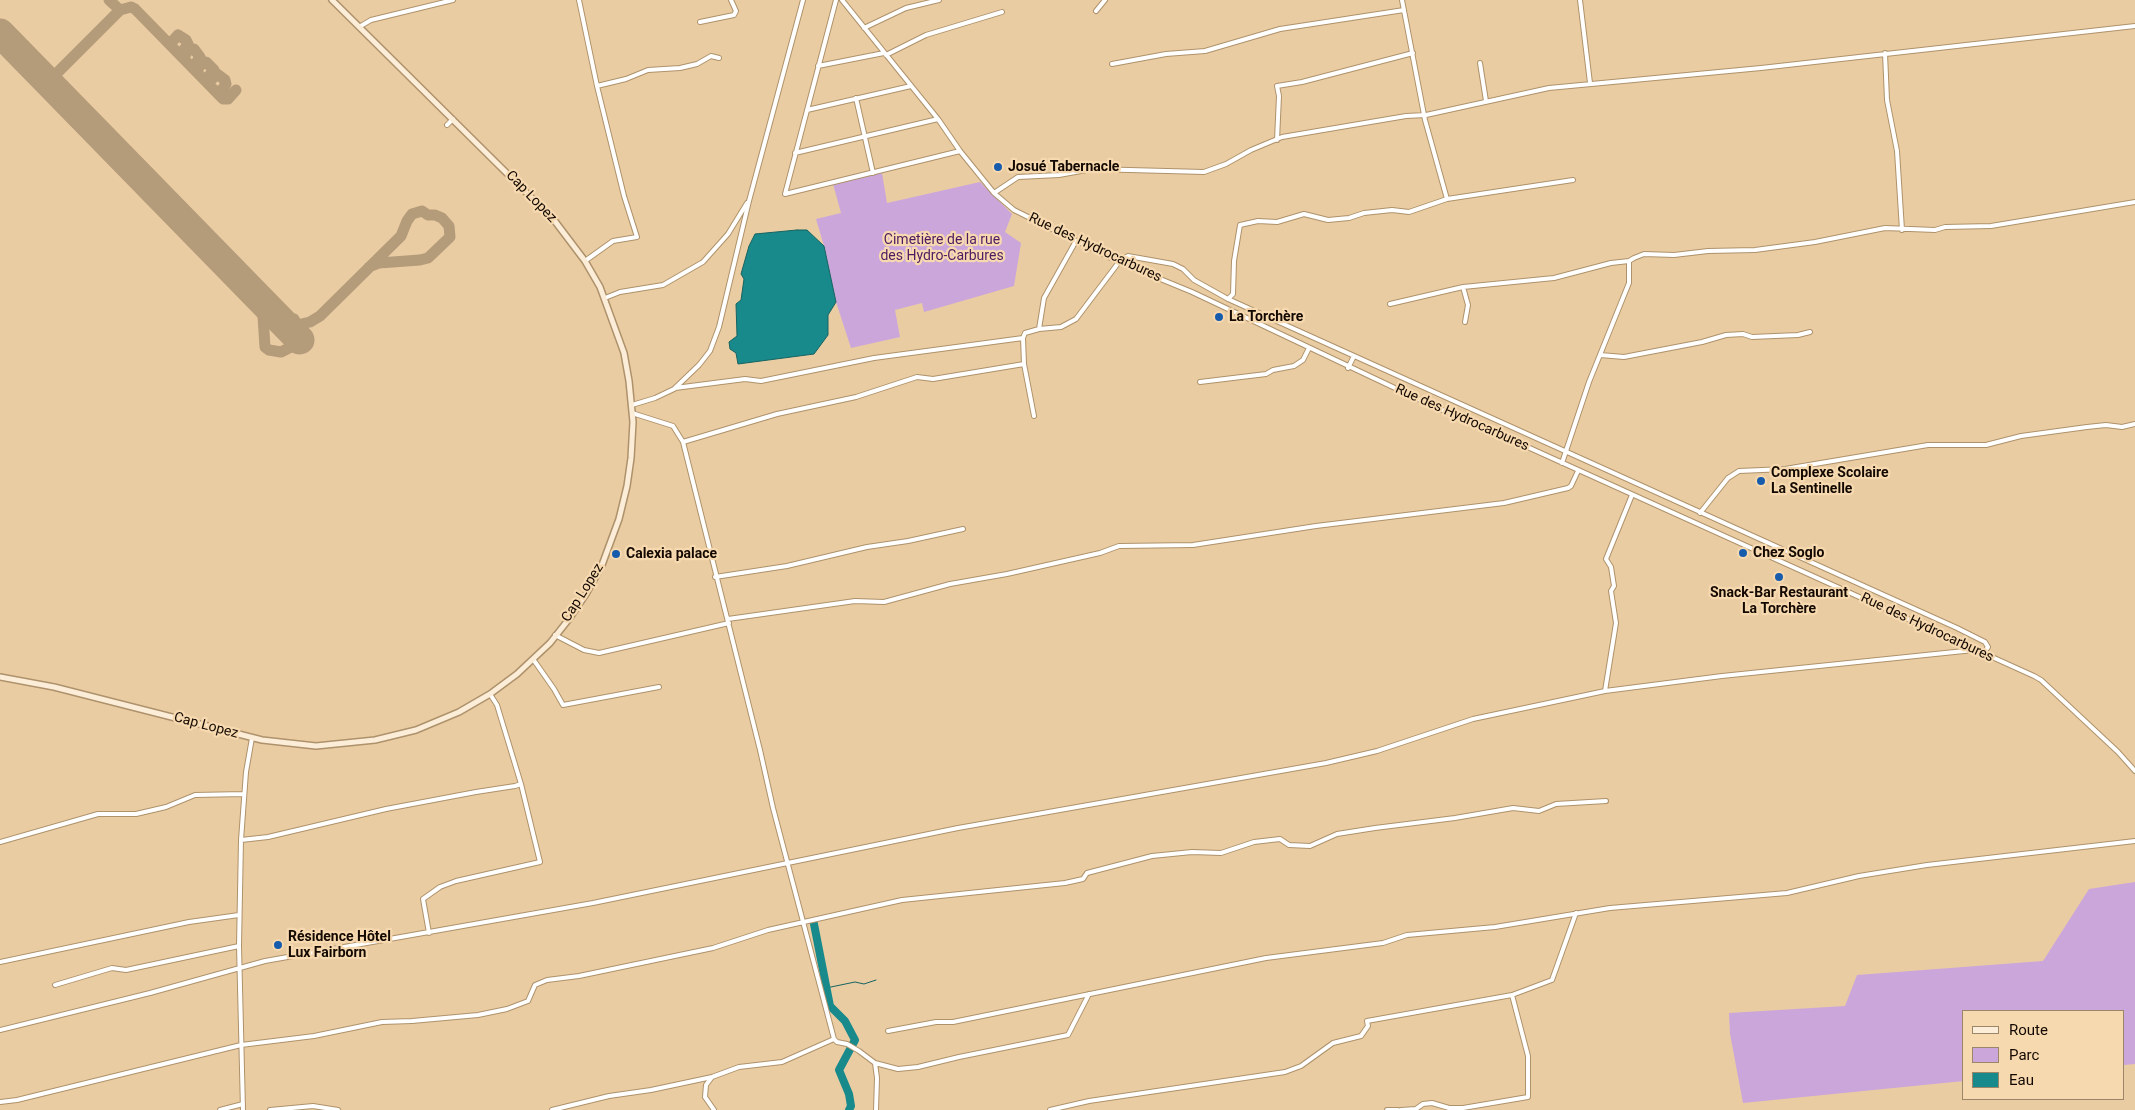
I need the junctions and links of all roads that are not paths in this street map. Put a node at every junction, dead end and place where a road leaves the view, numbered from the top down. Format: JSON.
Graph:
{"nodes":[{"id":1,"x":332,"y":0,"type":"edge"},
{"id":2,"x":452,"y":0,"type":"edge"},
{"id":3,"x":579,"y":0,"type":"edge"},
{"id":4,"x":731,"y":0,"type":"edge"},
{"id":5,"x":803,"y":0,"type":"edge"},
{"id":6,"x":836,"y":0,"type":"edge"},
{"id":7,"x":842,"y":0,"type":"edge"},
{"id":8,"x":939,"y":0,"type":"edge"},
{"id":9,"x":1105,"y":0,"type":"edge"},
{"id":10,"x":1402,"y":0,"type":"edge"},
{"id":11,"x":1580,"y":0,"type":"edge"},
{"id":12,"x":1404,"y":10,"type":"junction"},
{"id":13,"x":1096,"y":11,"type":"dead end"},
{"id":14,"x":1002,"y":12,"type":"dead end"},
{"id":15,"x":700,"y":22,"type":"dead end"},
{"id":16,"x":359,"y":26,"type":"junction"},
{"id":17,"x":2135,"y":26,"type":"edge"},
{"id":18,"x":864,"y":28,"type":"junction"},
{"id":19,"x":1413,"y":53,"type":"junction"},
{"id":20,"x":1885,"y":53,"type":"junction"},
{"id":21,"x":885,"y":54,"type":"junction"},
{"id":22,"x":719,"y":58,"type":"dead end"},
{"id":23,"x":1480,"y":63,"type":"dead end"},
{"id":24,"x":1112,"y":64,"type":"dead end"},
{"id":25,"x":818,"y":66,"type":"junction"},
{"id":26,"x":1590,"y":83,"type":"junction"},
{"id":27,"x":597,"y":86,"type":"junction"},
{"id":28,"x":910,"y":86,"type":"junction"},
{"id":29,"x":856,"y":98,"type":"junction"},
{"id":30,"x":1486,"y":101,"type":"junction"},
{"id":31,"x":807,"y":110,"type":"junction"},
{"id":32,"x":1426,"y":115,"type":"junction"},
{"id":33,"x":453,"y":119,"type":"junction"},
{"id":34,"x":938,"y":119,"type":"junction"},
{"id":35,"x":447,"y":126,"type":"dead end"},
{"id":36,"x":866,"y":135,"type":"junction"},
{"id":37,"x":1277,"y":140,"type":"junction"},
{"id":38,"x":960,"y":151,"type":"junction"},
{"id":39,"x":795,"y":153,"type":"junction"},
{"id":40,"x":873,"y":173,"type":"junction"},
{"id":41,"x":1573,"y":180,"type":"dead end"},
{"id":42,"x":994,"y":193,"type":"junction"},
{"id":43,"x":1447,"y":199,"type":"junction"},
{"id":44,"x":749,"y":201,"type":"junction"},
{"id":45,"x":2135,"y":202,"type":"edge"},
{"id":46,"x":1902,"y":230,"type":"junction"},
{"id":47,"x":1076,"y":241,"type":"junction"},
{"id":48,"x":585,"y":261,"type":"junction"},
{"id":49,"x":1629,"y":261,"type":"junction"},
{"id":50,"x":1119,"y":262,"type":"junction"},
{"id":51,"x":1463,"y":287,"type":"junction"},
{"id":52,"x":605,"y":298,"type":"junction"},
{"id":53,"x":1228,"y":299,"type":"junction"},
{"id":54,"x":1390,"y":304,"type":"dead end"},
{"id":55,"x":1465,"y":322,"type":"dead end"},
{"id":56,"x":1039,"y":329,"type":"junction"},
{"id":57,"x":1810,"y":332,"type":"dead end"},
{"id":58,"x":1023,"y":338,"type":"junction"},
{"id":59,"x":1309,"y":348,"type":"junction"},
{"id":60,"x":1600,"y":355,"type":"junction"},
{"id":61,"x":1354,"y":356,"type":"junction"},
{"id":62,"x":1024,"y":364,"type":"junction"},
{"id":63,"x":1348,"y":368,"type":"junction"},
{"id":64,"x":1200,"y":382,"type":"dead end"},
{"id":65,"x":674,"y":388,"type":"junction"},
{"id":66,"x":632,"y":405,"type":"junction"},
{"id":67,"x":632,"y":413,"type":"junction"},
{"id":68,"x":1034,"y":416,"type":"dead end"},
{"id":69,"x":2135,"y":424,"type":"edge"},
{"id":70,"x":682,"y":442,"type":"junction"},
{"id":71,"x":1566,"y":452,"type":"junction"},
{"id":72,"x":1562,"y":463,"type":"junction"},
{"id":73,"x":1578,"y":470,"type":"junction"},
{"id":74,"x":1632,"y":495,"type":"junction"},
{"id":75,"x":1700,"y":513,"type":"junction"},
{"id":76,"x":963,"y":529,"type":"dead end"},
{"id":77,"x":716,"y":577,"type":"junction"},
{"id":78,"x":728,"y":621,"type":"junction"},
{"id":79,"x":555,"y":635,"type":"junction"},
{"id":80,"x":1974,"y":650,"type":"junction"},
{"id":81,"x":1984,"y":654,"type":"junction"},
{"id":82,"x":533,"y":659,"type":"junction"},
{"id":83,"x":0,"y":677,"type":"edge"},
{"id":84,"x":660,"y":687,"type":"dead end"},
{"id":85,"x":1605,"y":690,"type":"junction"},
{"id":86,"x":490,"y":694,"type":"junction"},
{"id":87,"x":252,"y":738,"type":"junction"},
{"id":88,"x":2135,"y":771,"type":"edge"},
{"id":89,"x":521,"y":784,"type":"junction"},
{"id":90,"x":244,"y":794,"type":"junction"},
{"id":91,"x":1606,"y":801,"type":"dead end"},
{"id":92,"x":241,"y":840,"type":"junction"},
{"id":93,"x":2135,"y":841,"type":"edge"},
{"id":94,"x":0,"y":842,"type":"edge"},
{"id":95,"x":789,"y":862,"type":"junction"},
{"id":96,"x":1576,"y":913,"type":"junction"},
{"id":97,"x":239,"y":915,"type":"junction"},
{"id":98,"x":804,"y":921,"type":"junction"},
{"id":99,"x":429,"y":933,"type":"junction"},
{"id":100,"x":239,"y":946,"type":"junction"},
{"id":101,"x":0,"y":962,"type":"edge"},
{"id":102,"x":240,"y":969,"type":"junction"},
{"id":103,"x":55,"y":985,"type":"dead end"},
{"id":104,"x":1089,"y":994,"type":"junction"},
{"id":105,"x":1512,"y":995,"type":"junction"},
{"id":106,"x":0,"y":1030,"type":"edge"},
{"id":107,"x":888,"y":1031,"type":"dead end"},
{"id":108,"x":834,"y":1039,"type":"junction"},
{"id":109,"x":241,"y":1045,"type":"junction"},
{"id":110,"x":875,"y":1063,"type":"junction"},
{"id":111,"x":712,"y":1077,"type":"junction"},
{"id":112,"x":0,"y":1102,"type":"edge"},
{"id":113,"x":243,"y":1104,"type":"junction"},
{"id":114,"x":220,"y":1110,"type":"edge"},
{"id":115,"x":243,"y":1110,"type":"edge"},
{"id":116,"x":270,"y":1110,"type":"edge"},
{"id":117,"x":338,"y":1110,"type":"edge"},
{"id":118,"x":552,"y":1110,"type":"edge"},
{"id":119,"x":714,"y":1110,"type":"edge"},
{"id":120,"x":876,"y":1110,"type":"edge"},
{"id":121,"x":1050,"y":1110,"type":"edge"},
{"id":122,"x":1388,"y":1110,"type":"edge"},
{"id":123,"x":1399,"y":1110,"type":"edge"}],
"edges":[{"from":1,"to":16,"type":"street","name":"Cap Lopez"},
{"from":2,"to":16,"type":"street"},
{"from":3,"to":27,"type":"street"},
{"from":4,"to":15,"type":"street"},
{"from":5,"to":44,"type":"street"},
{"from":6,"to":25,"type":"street"},
{"from":7,"to":18,"type":"street","name":"Rue des Hydrocarbures"},
{"from":8,"to":18,"type":"street"},
{"from":9,"to":13,"type":"street"},
{"from":10,"to":12,"type":"street"},
{"from":11,"to":26,"type":"street"},
{"from":12,"to":19,"type":"street"},
{"from":12,"to":24,"type":"street"},
{"from":14,"to":21,"type":"street"},
{"from":16,"to":33,"type":"street","name":"Cap Lopez"},
{"from":17,"to":20,"type":"street"},
{"from":18,"to":21,"type":"street","name":"Rue des Hydrocarbures"},
{"from":19,"to":32,"type":"street"},
{"from":19,"to":37,"type":"street"},
{"from":20,"to":26,"type":"street"},
{"from":20,"to":46,"type":"street"},
{"from":21,"to":25,"type":"street"},
{"from":21,"to":28,"type":"street","name":"Rue des Hydrocarbures"},
{"from":22,"to":27,"type":"street"},
{"from":23,"to":30,"type":"street"},
{"from":25,"to":31,"type":"street"},
{"from":26,"to":30,"type":"street"},
{"from":27,"to":48,"type":"street"},
{"from":28,"to":29,"type":"street"},
{"from":28,"to":34,"type":"street","name":"Rue des Hydrocarbures"},
{"from":29,"to":31,"type":"street"},
{"from":29,"to":36,"type":"street"},
{"from":30,"to":32,"type":"street"},
{"from":31,"to":39,"type":"street"},
{"from":32,"to":37,"type":"street"},
{"from":32,"to":43,"type":"street"},
{"from":33,"to":35,"type":"street"},
{"from":33,"to":48,"type":"street","name":"Cap Lopez"},
{"from":34,"to":36,"type":"street"},
{"from":34,"to":38,"type":"street","name":"Rue des Hydrocarbures"},
{"from":36,"to":39,"type":"street"},
{"from":36,"to":40,"type":"street"},
{"from":37,"to":42,"type":"street"},
{"from":38,"to":40,"type":"street"},
{"from":38,"to":42,"type":"street","name":"Rue des Hydrocarbures"},
{"from":39,"to":40,"type":"street"},
{"from":41,"to":43,"type":"street"},
{"from":42,"to":47,"type":"street","name":"Rue des Hydrocarbures"},
{"from":43,"to":53,"type":"street"},
{"from":44,"to":52,"type":"street"},
{"from":44,"to":65,"type":"street"},
{"from":45,"to":46,"type":"street"},
{"from":46,"to":49,"type":"street"},
{"from":47,"to":50,"type":"street","name":"Rue des Hydrocarbures"},
{"from":47,"to":56,"type":"street"},
{"from":48,"to":52,"type":"street","name":"Cap Lopez"},
{"from":49,"to":51,"type":"street"},
{"from":49,"to":60,"type":"street"},
{"from":50,"to":53,"type":"street"},
{"from":50,"to":56,"type":"street"},
{"from":50,"to":59,"type":"street","name":"Rue des Hydrocarbures"},
{"from":51,"to":54,"type":"street"},
{"from":51,"to":55,"type":"street"},
{"from":52,"to":66,"type":"street","name":"Cap Lopez"},
{"from":53,"to":61,"type":"street"},
{"from":56,"to":58,"type":"street"},
{"from":57,"to":60,"type":"street"},
{"from":58,"to":62,"type":"street"},
{"from":58,"to":65,"type":"street"},
{"from":59,"to":63,"type":"street","name":"Rue des Hydrocarbures"},
{"from":59,"to":64,"type":"street"},
{"from":60,"to":71,"type":"street"},
{"from":61,"to":63,"type":"street"},
{"from":61,"to":71,"type":"street"},
{"from":62,"to":68,"type":"street"},
{"from":62,"to":70,"type":"street"},
{"from":63,"to":72,"type":"street","name":"Rue des Hydrocarbures"},
{"from":65,"to":66,"type":"street"},
{"from":66,"to":67,"type":"street","name":"Cap Lopez"},
{"from":67,"to":70,"type":"street"},
{"from":67,"to":79,"type":"street","name":"Cap Lopez"},
{"from":69,"to":75,"type":"street"},
{"from":70,"to":77,"type":"street"},
{"from":71,"to":72,"type":"street"},
{"from":71,"to":75,"type":"street"},
{"from":72,"to":73,"type":"street","name":"Rue des Hydrocarbures"},
{"from":73,"to":74,"type":"street","name":"Rue des Hydrocarbures"},
{"from":73,"to":78,"type":"street"},
{"from":74,"to":80,"type":"street","name":"Rue des Hydrocarbures"},
{"from":74,"to":85,"type":"street"},
{"from":75,"to":81,"type":"street"},
{"from":76,"to":77,"type":"street"},
{"from":77,"to":78,"type":"street"},
{"from":78,"to":79,"type":"street"},
{"from":78,"to":95,"type":"street"},
{"from":79,"to":82,"type":"street","name":"Cap Lopez"},
{"from":80,"to":81,"type":"street","name":"Rue des Hydrocarbures"},
{"from":80,"to":85,"type":"street"},
{"from":81,"to":88,"type":"street","name":"Rue des Hydrocarbures"},
{"from":82,"to":84,"type":"street"},
{"from":82,"to":86,"type":"street","name":"Cap Lopez"},
{"from":83,"to":87,"type":"street","name":"Cap Lopez"},
{"from":85,"to":95,"type":"street"},
{"from":86,"to":87,"type":"street","name":"Cap Lopez"},
{"from":86,"to":89,"type":"street"},
{"from":87,"to":90,"type":"street"},
{"from":89,"to":92,"type":"street"},
{"from":89,"to":99,"type":"street"},
{"from":90,"to":92,"type":"street"},
{"from":90,"to":94,"type":"street"},
{"from":91,"to":98,"type":"street"},
{"from":92,"to":97,"type":"street"},
{"from":93,"to":96,"type":"street"},
{"from":95,"to":98,"type":"street"},
{"from":95,"to":99,"type":"street"},
{"from":96,"to":104,"type":"street"},
{"from":96,"to":105,"type":"street"},
{"from":97,"to":100,"type":"street"},
{"from":97,"to":101,"type":"street"},
{"from":98,"to":108,"type":"street"},
{"from":98,"to":109,"type":"street"},
{"from":99,"to":102,"type":"street"},
{"from":100,"to":102,"type":"street"},
{"from":100,"to":103,"type":"street"},
{"from":102,"to":106,"type":"street"},
{"from":102,"to":109,"type":"street"},
{"from":104,"to":107,"type":"street"},
{"from":104,"to":110,"type":"street"},
{"from":105,"to":121,"type":"street"},
{"from":105,"to":123,"type":"street"},
{"from":108,"to":110,"type":"street"},
{"from":108,"to":111,"type":"street"},
{"from":109,"to":112,"type":"street"},
{"from":109,"to":113,"type":"street"},
{"from":110,"to":120,"type":"street"},
{"from":111,"to":118,"type":"street"},
{"from":111,"to":119,"type":"street"},
{"from":113,"to":114,"type":"street"},
{"from":113,"to":115,"type":"street"},
{"from":116,"to":117,"type":"street"},
{"from":122,"to":123,"type":"street"}]}
